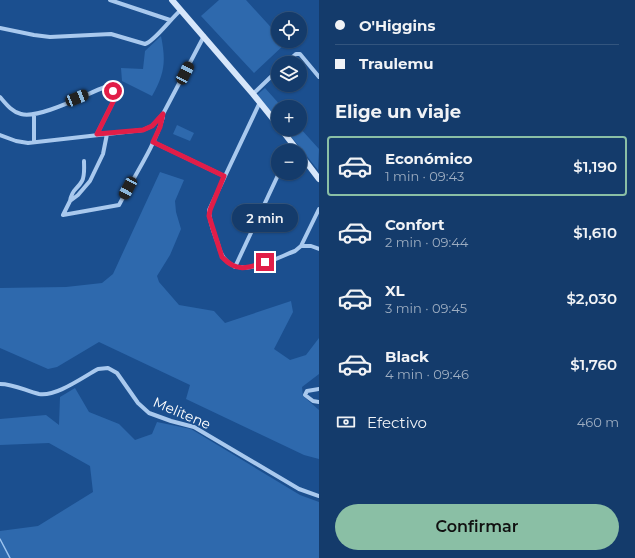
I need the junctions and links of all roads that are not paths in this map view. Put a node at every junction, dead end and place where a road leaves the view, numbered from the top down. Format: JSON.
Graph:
{"nodes":[{"id":1,"x":110,"y":0,"type":"edge"},
{"id":2,"x":172,"y":0,"type":"edge"},
{"id":3,"x":180,"y":10,"type":"junction"},
{"id":4,"x":170,"y":20,"type":"junction"},
{"id":5,"x":0,"y":28,"type":"edge"},
{"id":6,"x":204,"y":36,"type":"junction"},
{"id":7,"x":307,"y":62,"type":"edge"},
{"id":8,"x":271,"y":77,"type":"edge"},
{"id":9,"x":319,"y":77,"type":"edge"},
{"id":10,"x":253,"y":94,"type":"junction"},
{"id":11,"x":0,"y":97,"type":"edge"},
{"id":12,"x":260,"y":102,"type":"junction"},
{"id":13,"x":34,"y":114,"type":"junction"},
{"id":14,"x":163,"y":114,"type":"junction"},
{"id":15,"x":271,"y":116,"type":"edge"},
{"id":16,"x":97,"y":134,"type":"junction"},
{"id":17,"x":107,"y":134,"type":"junction"},
{"id":18,"x":0,"y":135,"type":"edge"},
{"id":19,"x":286,"y":136,"type":"edge"},
{"id":20,"x":34,"y":142,"type":"junction"},
{"id":21,"x":153,"y":142,"type":"junction"},
{"id":22,"x":292,"y":144,"type":"edge"},
{"id":23,"x":84,"y":161,"type":"dead end"},
{"id":24,"x":307,"y":163,"type":"edge"},
{"id":25,"x":224,"y":176,"type":"junction"},
{"id":26,"x":319,"y":178,"type":"edge"},
{"id":27,"x":276,"y":180,"type":"edge"},
{"id":28,"x":70,"y":201,"type":"junction"},
{"id":29,"x":319,"y":209,"type":"edge"},
{"id":30,"x":301,"y":246,"type":"junction"},
{"id":31,"x":319,"y":249,"type":"edge"},
{"id":32,"x":235,"y":267,"type":"junction"},
{"id":33,"x":0,"y":384,"type":"edge"},
{"id":34,"x":319,"y":389,"type":"edge"},
{"id":35,"x":319,"y":402,"type":"edge"},
{"id":36,"x":319,"y":496,"type":"edge"}],
"edges":[{"from":1,"to":4,"type":"street"},
{"from":2,"to":3,"type":"street"},
{"from":3,"to":4,"type":"street"},
{"from":3,"to":6,"type":"street"},
{"from":4,"to":5,"type":"street"},
{"from":6,"to":10,"type":"street"},
{"from":6,"to":14,"type":"street"},
{"from":7,"to":9,"type":"street"},
{"from":8,"to":10,"type":"street"},
{"from":10,"to":12,"type":"street"},
{"from":11,"to":13,"type":"street"},
{"from":12,"to":15,"type":"street"},
{"from":12,"to":25,"type":"street"},
{"from":13,"to":16,"type":"street"},
{"from":13,"to":20,"type":"street"},
{"from":14,"to":17,"type":"street"},
{"from":14,"to":21,"type":"street"},
{"from":16,"to":17,"type":"street"},
{"from":16,"to":20,"type":"street"},
{"from":17,"to":28,"type":"street"},
{"from":18,"to":20,"type":"street"},
{"from":19,"to":22,"type":"street"},
{"from":21,"to":25,"type":"street"},
{"from":21,"to":28,"type":"street"},
{"from":23,"to":28,"type":"street"},
{"from":24,"to":26,"type":"street"},
{"from":25,"to":32,"type":"street"},
{"from":27,"to":32,"type":"street"},
{"from":29,"to":30,"type":"street"},
{"from":30,"to":31,"type":"street"},
{"from":30,"to":32,"type":"street"},
{"from":33,"to":36,"type":"street","name":"Melitene"},
{"from":34,"to":35,"type":"street"}]}
